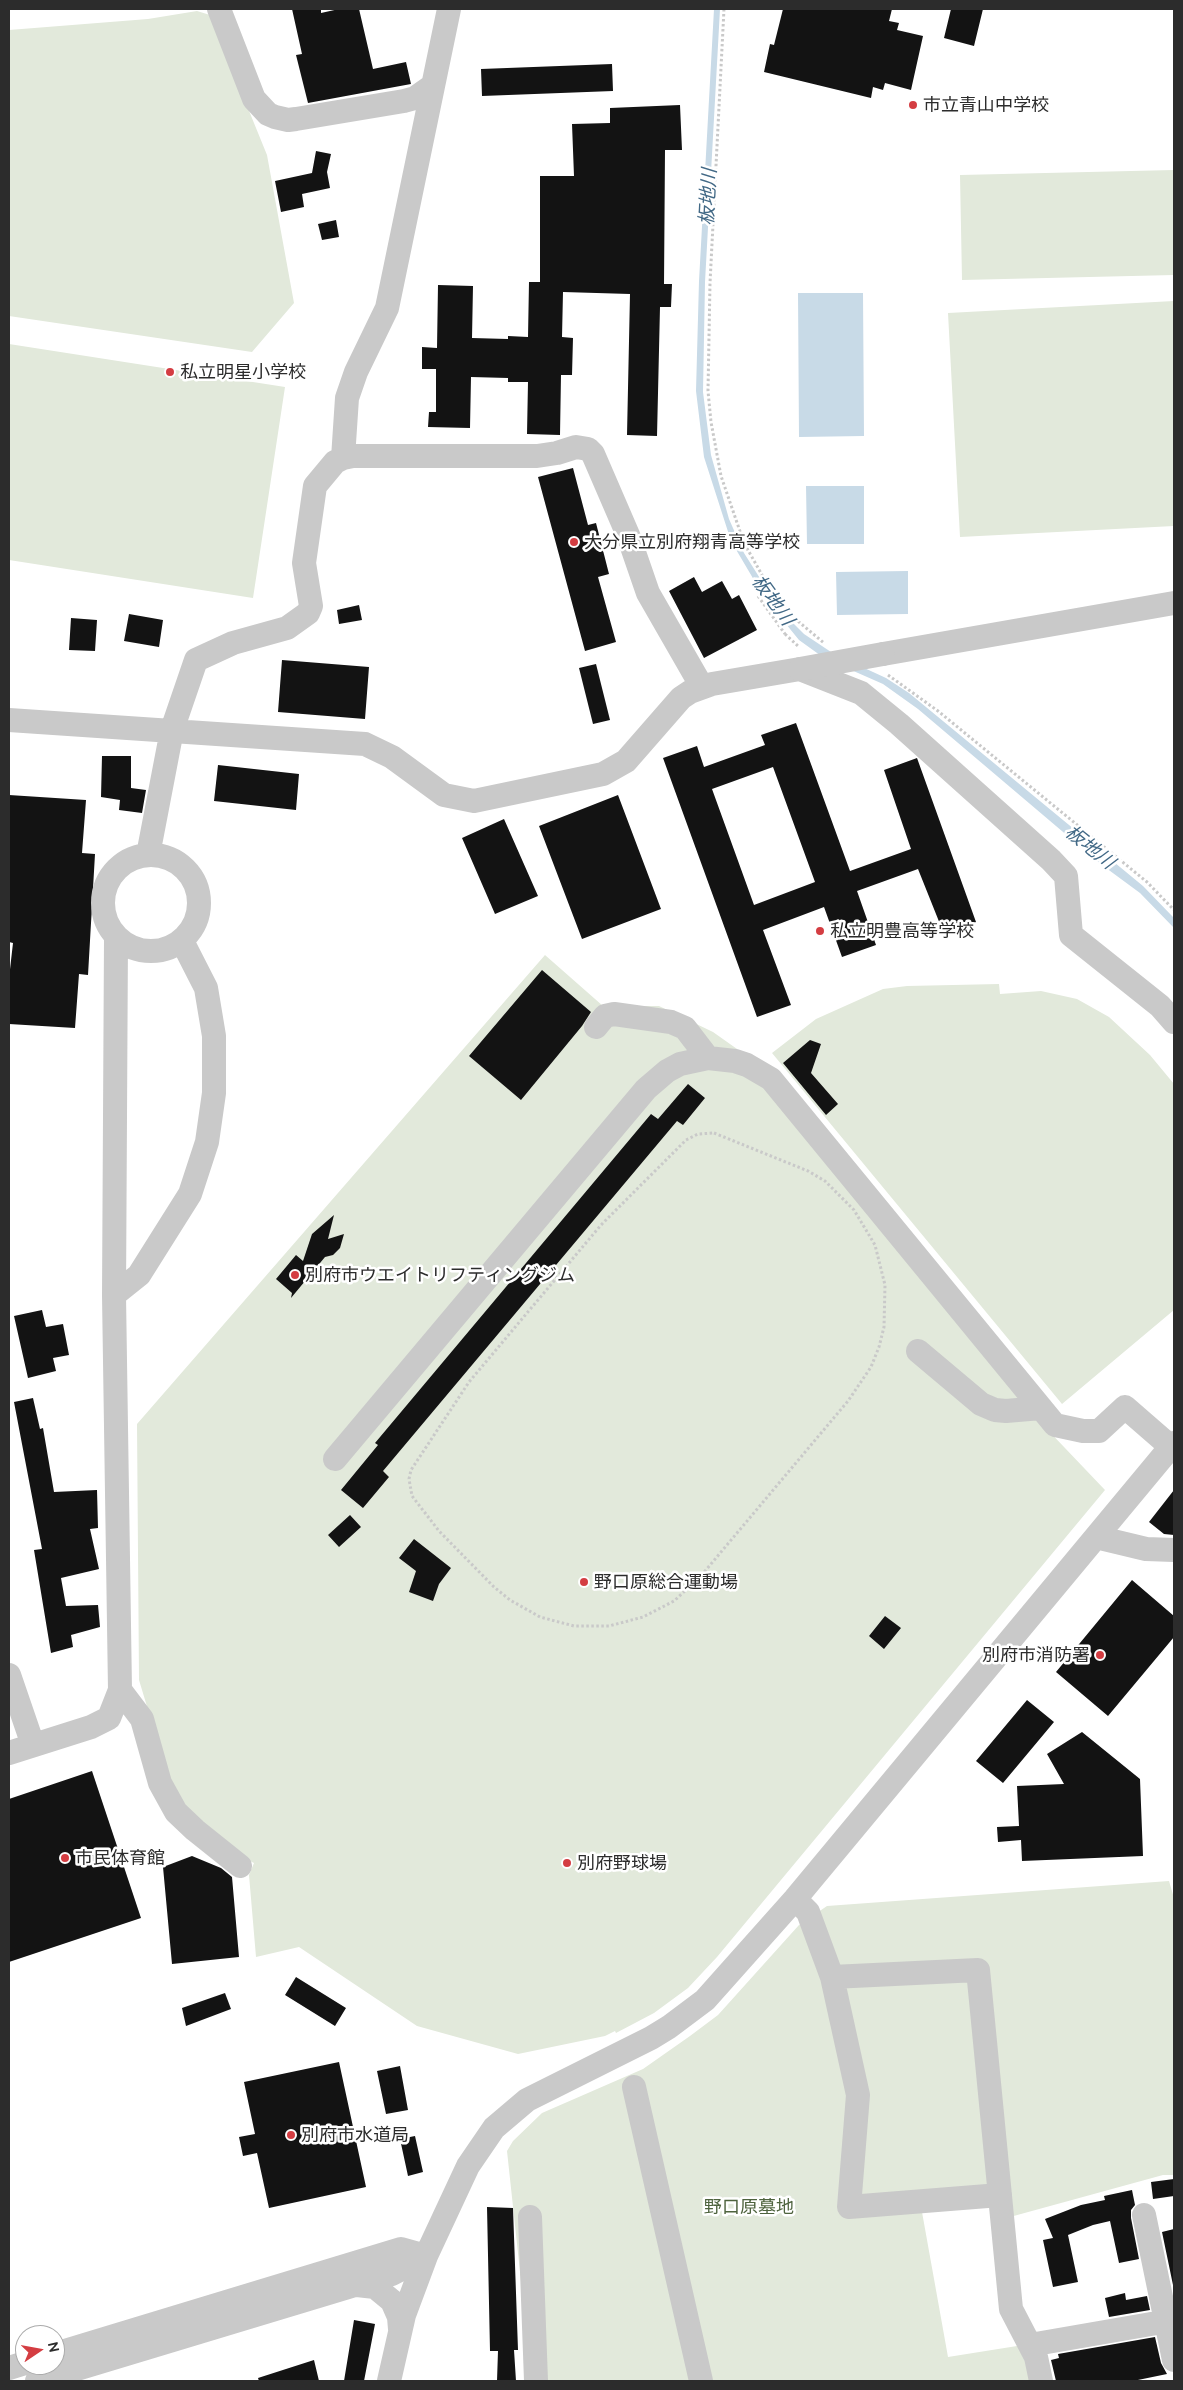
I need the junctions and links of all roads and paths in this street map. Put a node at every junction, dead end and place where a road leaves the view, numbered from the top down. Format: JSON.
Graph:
{"nodes":[{"id":1,"x":219,"y":9,"type":"edge"},
{"id":2,"x":449,"y":9,"type":"edge"},
{"id":3,"x":724,"y":9,"type":"edge"},
{"id":4,"x":432,"y":86,"type":"junction"},
{"id":5,"x":343,"y":458,"type":"junction"},
{"id":6,"x":758,"y":596,"type":"dead end"},
{"id":7,"x":1174,"y":603,"type":"edge"},
{"id":8,"x":829,"y":646,"type":"dead end"},
{"id":9,"x":798,"y":660,"type":"junction"},
{"id":10,"x":884,"y":664,"type":"junction"},
{"id":11,"x":702,"y":688,"type":"junction"},
{"id":12,"x":9,"y":720,"type":"edge"},
{"id":13,"x":172,"y":730,"type":"junction"},
{"id":14,"x":148,"y":855,"type":"junction"},
{"id":15,"x":1174,"y":910,"type":"edge"},
{"id":16,"x":116,"y":938,"type":"junction"},
{"id":17,"x":182,"y":941,"type":"junction"},
{"id":18,"x":1174,"y":1022,"type":"edge"},
{"id":19,"x":596,"y":1027,"type":"dead end"},
{"id":20,"x":708,"y":1058,"type":"junction"},
{"id":21,"x":114,"y":1295,"type":"junction"},
{"id":22,"x":918,"y":1351,"type":"dead end"},
{"id":23,"x":1041,"y":1408,"type":"junction"},
{"id":24,"x":1173,"y":1445,"type":"edge"},
{"id":25,"x":334,"y":1459,"type":"dead end"},
{"id":26,"x":416,"y":1502,"type":"joint"},
{"id":27,"x":1096,"y":1537,"type":"junction"},
{"id":28,"x":1174,"y":1550,"type":"edge"},
{"id":29,"x":9,"y":1675,"type":"edge"},
{"id":30,"x":120,"y":1690,"type":"junction"},
{"id":31,"x":34,"y":1745,"type":"junction"},
{"id":32,"x":9,"y":1754,"type":"edge"},
{"id":33,"x":240,"y":1866,"type":"dead end"},
{"id":34,"x":795,"y":1899,"type":"junction"},
{"id":35,"x":832,"y":1977,"type":"junction"},
{"id":36,"x":634,"y":2087,"type":"dead end"},
{"id":37,"x":1000,"y":2195,"type":"junction"},
{"id":38,"x":1144,"y":2215,"type":"dead end"},
{"id":39,"x":530,"y":2217,"type":"dead end"},
{"id":40,"x":426,"y":2256,"type":"junction"},
{"id":41,"x":356,"y":2285,"type":"junction"},
{"id":42,"x":1170,"y":2321,"type":"edge"},
{"id":43,"x":400,"y":2329,"type":"junction"},
{"id":44,"x":1030,"y":2345,"type":"junction"},
{"id":45,"x":65,"y":2351,"type":"edge"},
{"id":46,"x":1174,"y":2360,"type":"edge"},
{"id":47,"x":37,"y":2381,"type":"edge"},
{"id":48,"x":389,"y":2381,"type":"edge"},
{"id":49,"x":536,"y":2381,"type":"edge"},
{"id":50,"x":701,"y":2381,"type":"edge"},
{"id":51,"x":1042,"y":2381,"type":"edge"}],
"edges":[{"from":1,"to":4,"type":"street"},
{"from":2,"to":4,"type":"street"},
{"from":3,"to":8,"type":"path"},
{"from":4,"to":5,"type":"street"},
{"from":5,"to":11,"type":"street"},
{"from":5,"to":13,"type":"street"},
{"from":6,"to":9,"type":"path"},
{"from":7,"to":10,"type":"street"},
{"from":9,"to":10,"type":"street","bridge":true},
{"from":9,"to":11,"type":"street"},
{"from":9,"to":18,"type":"street"},
{"from":10,"to":15,"type":"path"},
{"from":11,"to":13,"type":"street"},
{"from":12,"to":13,"type":"street"},
{"from":13,"to":14,"type":"street"},
{"from":14,"to":16,"type":"street"},
{"from":14,"to":17,"type":"street"},
{"from":16,"to":17,"type":"street"},
{"from":16,"to":21,"type":"street"},
{"from":17,"to":21,"type":"street"},
{"from":19,"to":20,"type":"street"},
{"from":20,"to":23,"type":"street"},
{"from":20,"to":25,"type":"street"},
{"from":21,"to":30,"type":"street"},
{"from":22,"to":23,"type":"street"},
{"from":23,"to":24,"type":"street"},
{"from":24,"to":27,"type":"street"},
{"from":26,"to":26,"type":"path"},
{"from":27,"to":28,"type":"street"},
{"from":27,"to":34,"type":"street"},
{"from":29,"to":31,"type":"street"},
{"from":30,"to":31,"type":"street"},
{"from":30,"to":33,"type":"street"},
{"from":31,"to":32,"type":"street"},
{"from":34,"to":35,"type":"street"},
{"from":34,"to":40,"type":"street"},
{"from":35,"to":37,"type":"street"},
{"from":35,"to":37,"type":"street"},
{"from":36,"to":50,"type":"street"},
{"from":37,"to":44,"type":"street"},
{"from":38,"to":42,"type":"street"},
{"from":39,"to":49,"type":"street"},
{"from":40,"to":41,"type":"street"},
{"from":40,"to":43,"type":"street"},
{"from":40,"to":45,"type":"street"},
{"from":41,"to":43,"type":"street"},
{"from":41,"to":47,"type":"street"},
{"from":42,"to":44,"type":"street"},
{"from":42,"to":46,"type":"street"},
{"from":43,"to":48,"type":"street"},
{"from":44,"to":51,"type":"street"}]}
